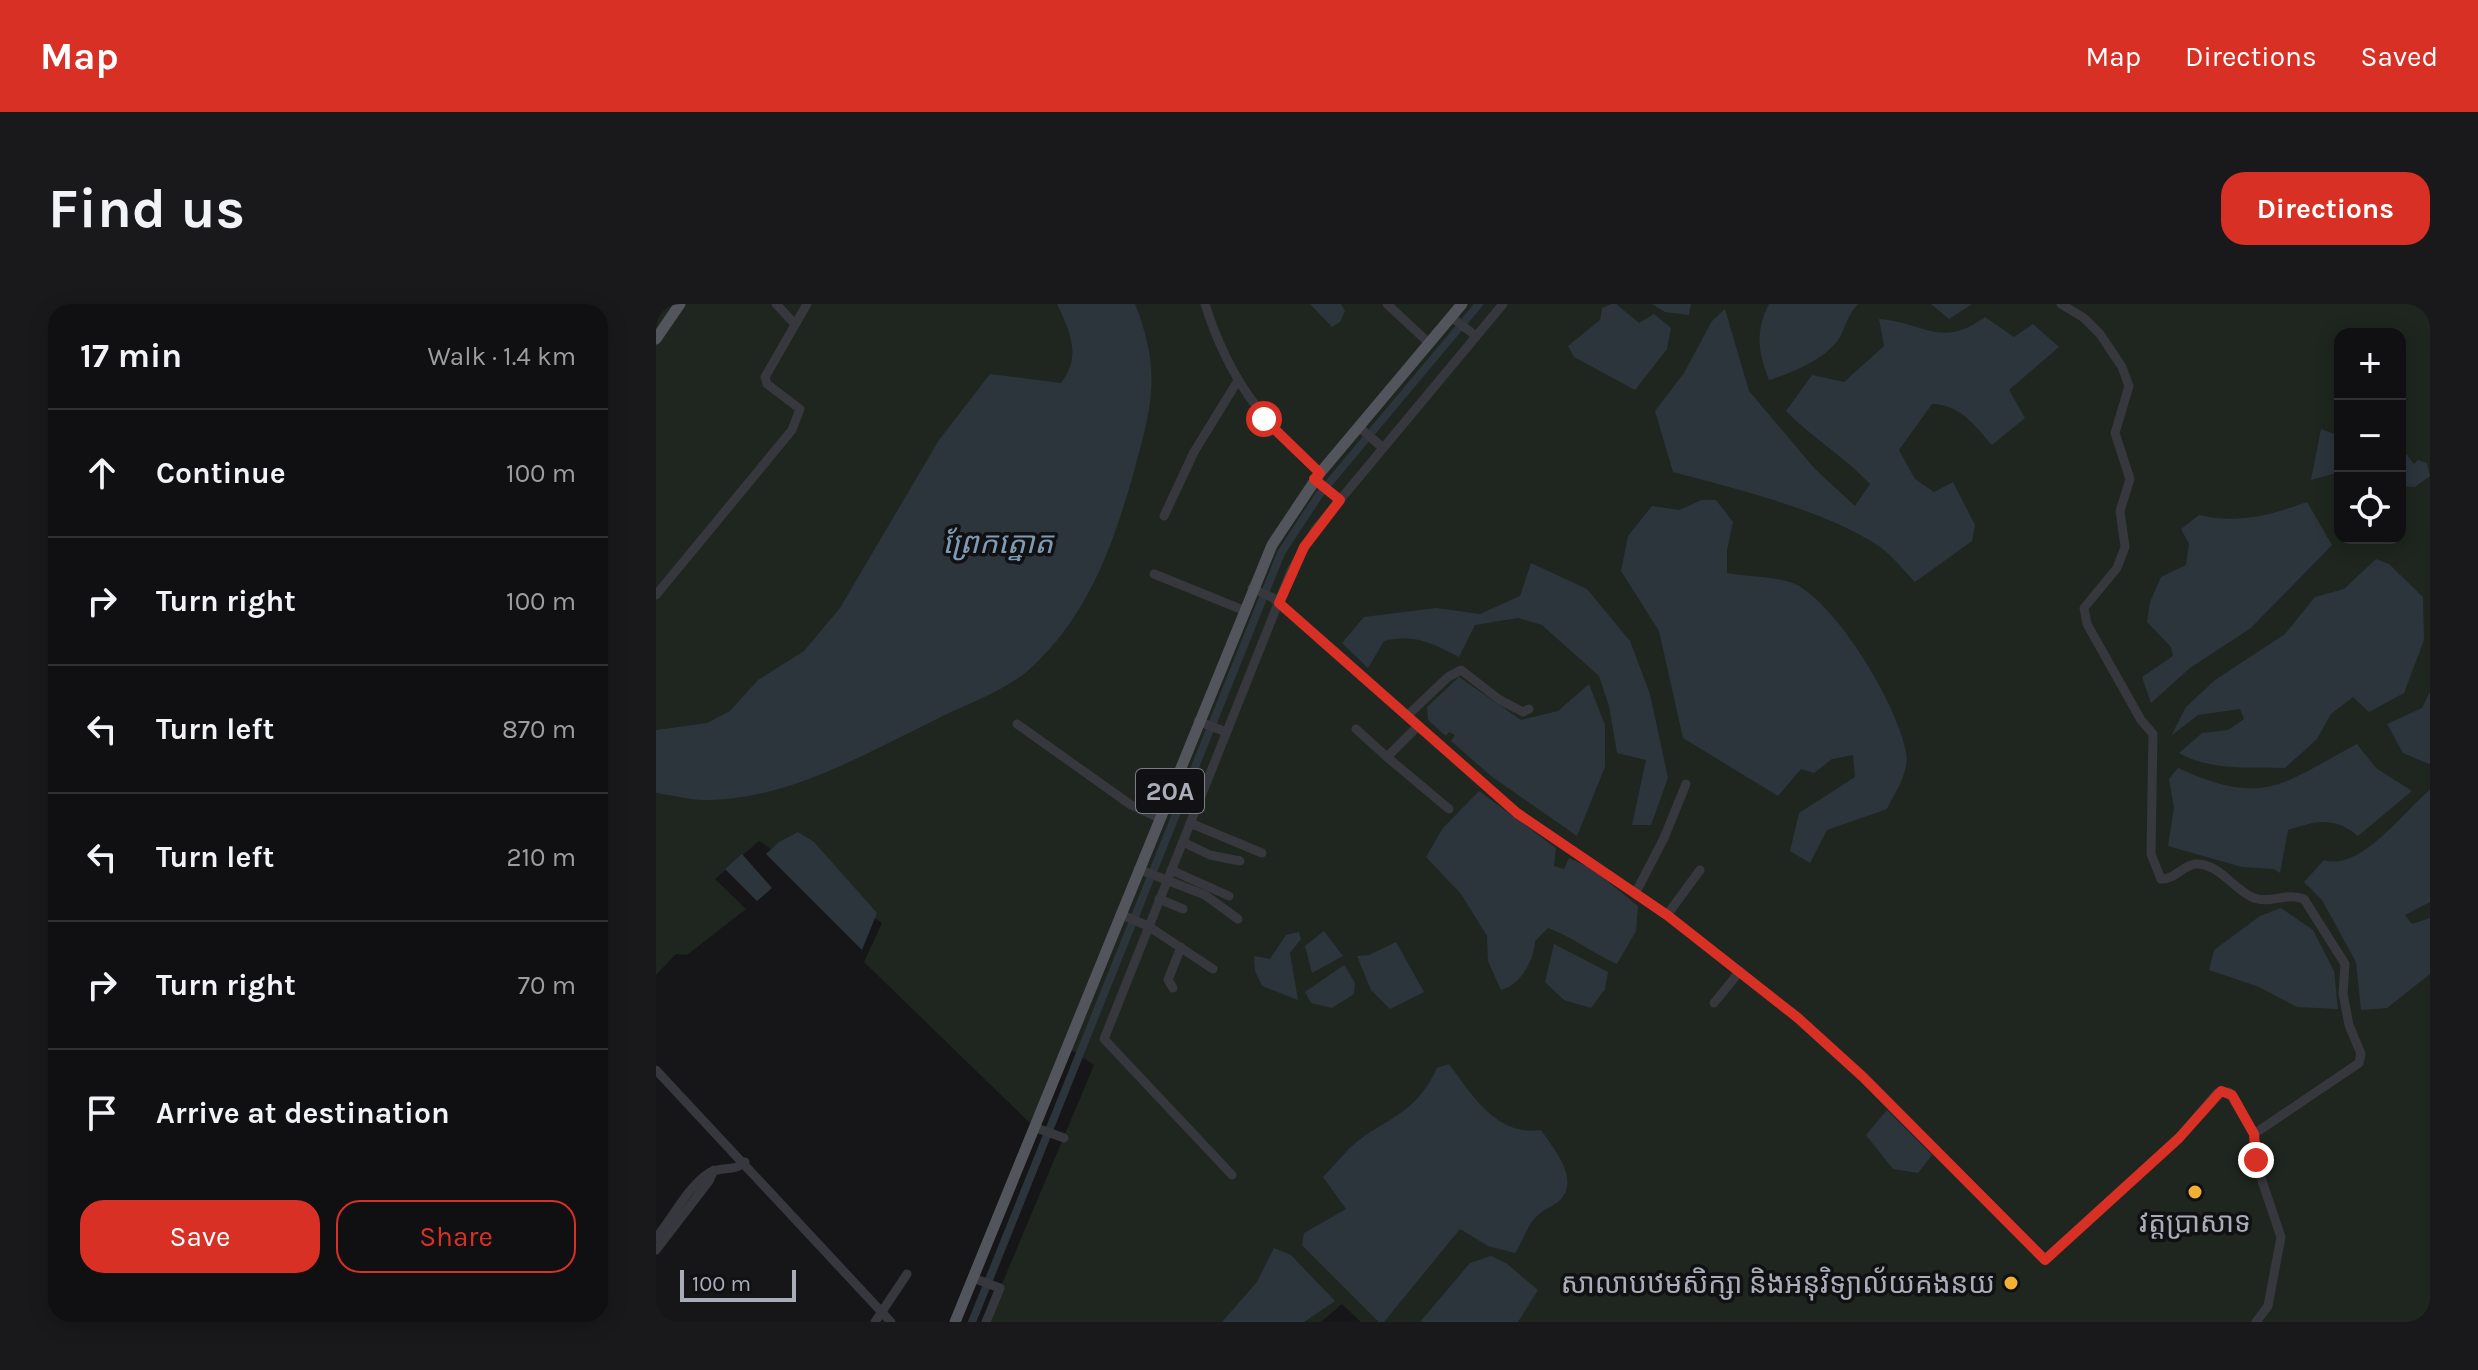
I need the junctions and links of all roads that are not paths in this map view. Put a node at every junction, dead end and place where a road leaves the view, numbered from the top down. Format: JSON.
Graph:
{"nodes":[{"id":1,"x":680,"y":304,"type":"edge"},
{"id":2,"x":776,"y":304,"type":"edge"},
{"id":3,"x":807,"y":304,"type":"edge"},
{"id":4,"x":1205,"y":304,"type":"edge"},
{"id":5,"x":1387,"y":304,"type":"edge"},
{"id":6,"x":1462,"y":304,"type":"edge"},
{"id":7,"x":1503,"y":304,"type":"edge"},
{"id":8,"x":2061,"y":304,"type":"edge"},
{"id":9,"x":1451,"y":317,"type":"junction"},
{"id":10,"x":793,"y":322,"type":"junction"},
{"id":11,"x":1476,"y":336,"type":"junction"},
{"id":12,"x":656,"y":339,"type":"edge"},
{"id":13,"x":1429,"y":343,"type":"junction"},
{"id":14,"x":1237,"y":382,"type":"junction"},
{"id":15,"x":1362,"y":429,"type":"junction"},
{"id":16,"x":1380,"y":446,"type":"junction"},
{"id":17,"x":1317,"y":476,"type":"junction"},
{"id":18,"x":1340,"y":500,"type":"junction"},
{"id":19,"x":1164,"y":516,"type":"dead end"},
{"id":20,"x":1154,"y":574,"type":"dead end"},
{"id":21,"x":660,"y":581,"type":"edge"},
{"id":22,"x":1256,"y":589,"type":"junction"},
{"id":23,"x":656,"y":595,"type":"edge"},
{"id":24,"x":1276,"y":601,"type":"junction"},
{"id":25,"x":1243,"y":610,"type":"junction"},
{"id":26,"x":1529,"y":709,"type":"dead end"},
{"id":27,"x":1408,"y":715,"type":"junction"},
{"id":28,"x":1198,"y":721,"type":"junction"},
{"id":29,"x":1017,"y":724,"type":"dead end"},
{"id":30,"x":1418,"y":726,"type":"junction"},
{"id":31,"x":1356,"y":729,"type":"dead end"},
{"id":32,"x":1226,"y":732,"type":"junction"},
{"id":33,"x":1387,"y":757,"type":"junction"},
{"id":34,"x":1686,"y":784,"type":"dead end"},
{"id":35,"x":1178,"y":785,"type":"junction"},
{"id":36,"x":1199,"y":793,"type":"junction"},
{"id":37,"x":1449,"y":809,"type":"dead end"},
{"id":38,"x":1159,"y":818,"type":"junction"},
{"id":39,"x":1190,"y":823,"type":"junction"},
{"id":40,"x":1183,"y":842,"type":"junction"},
{"id":41,"x":1262,"y":853,"type":"dead end"},
{"id":42,"x":1240,"y":861,"type":"dead end"},
{"id":43,"x":1144,"y":870,"type":"junction"},
{"id":44,"x":1700,"y":870,"type":"dead end"},
{"id":45,"x":1167,"y":875,"type":"junction"},
{"id":46,"x":1636,"y":892,"type":"junction"},
{"id":47,"x":1229,"y":896,"type":"dead end"},
{"id":48,"x":1159,"y":899,"type":"junction"},
{"id":49,"x":1183,"y":909,"type":"dead end"},
{"id":50,"x":1667,"y":915,"type":"junction"},
{"id":51,"x":1125,"y":916,"type":"junction"},
{"id":52,"x":1238,"y":919,"type":"dead end"},
{"id":53,"x":1146,"y":925,"type":"junction"},
{"id":54,"x":1181,"y":947,"type":"junction"},
{"id":55,"x":1213,"y":969,"type":"dead end"},
{"id":56,"x":1740,"y":971,"type":"junction"},
{"id":57,"x":1173,"y":988,"type":"dead end"},
{"id":58,"x":1714,"y":1003,"type":"dead end"},
{"id":59,"x":656,"y":1070,"type":"edge"},
{"id":60,"x":1038,"y":1129,"type":"junction"},
{"id":61,"x":2254,"y":1134,"type":"junction"},
{"id":62,"x":1060,"y":1137,"type":"dead end"},
{"id":63,"x":745,"y":1162,"type":"junction"},
{"id":64,"x":714,"y":1170,"type":"junction"},
{"id":65,"x":1232,"y":1175,"type":"dead end"},
{"id":66,"x":656,"y":1238,"type":"edge"},
{"id":67,"x":656,"y":1250,"type":"edge"},
{"id":68,"x":907,"y":1274,"type":"dead end"},
{"id":69,"x":978,"y":1279,"type":"junction"},
{"id":70,"x":881,"y":1311,"type":"junction"},
{"id":71,"x":875,"y":1322,"type":"edge"},
{"id":72,"x":891,"y":1322,"type":"edge"},
{"id":73,"x":955,"y":1322,"type":"edge"},
{"id":74,"x":986,"y":1322,"type":"edge"},
{"id":75,"x":2256,"y":1322,"type":"edge"}],
"edges":[{"from":1,"to":12,"type":"main road"},
{"from":2,"to":10,"type":"street"},
{"from":3,"to":10,"type":"street"},
{"from":4,"to":14,"type":"street"},
{"from":5,"to":13,"type":"street"},
{"from":6,"to":9,"type":"main road","number":"20A"},
{"from":7,"to":11,"type":"street"},
{"from":8,"to":61,"type":"street"},
{"from":9,"to":11,"type":"street"},
{"from":9,"to":13,"type":"main road","number":"20A"},
{"from":10,"to":21,"type":"street"},
{"from":11,"to":16,"type":"street"},
{"from":13,"to":15,"type":"main road","number":"20A"},
{"from":14,"to":17,"type":"street"},
{"from":14,"to":19,"type":"street"},
{"from":15,"to":16,"type":"street"},
{"from":15,"to":17,"type":"main road","number":"20A"},
{"from":16,"to":18,"type":"street"},
{"from":17,"to":18,"type":"street"},
{"from":17,"to":22,"type":"main road","number":"20A"},
{"from":18,"to":24,"type":"street"},
{"from":20,"to":25,"type":"street"},
{"from":21,"to":23,"type":"street"},
{"from":22,"to":24,"type":"street"},
{"from":22,"to":25,"type":"main road","number":"20A"},
{"from":24,"to":27,"type":"street"},
{"from":24,"to":32,"type":"street"},
{"from":25,"to":28,"type":"main road","number":"20A"},
{"from":26,"to":27,"type":"street"},
{"from":27,"to":30,"type":"street"},
{"from":28,"to":32,"type":"street"},
{"from":28,"to":35,"type":"main road","number":"20A"},
{"from":29,"to":38,"type":"street"},
{"from":30,"to":33,"type":"street"},
{"from":30,"to":46,"type":"street"},
{"from":31,"to":33,"type":"street"},
{"from":32,"to":36,"type":"street"},
{"from":33,"to":37,"type":"street"},
{"from":34,"to":46,"type":"street"},
{"from":35,"to":36,"type":"street"},
{"from":35,"to":38,"type":"main road","number":"20A"},
{"from":36,"to":39,"type":"street"},
{"from":38,"to":43,"type":"main road","number":"20A"},
{"from":39,"to":40,"type":"street"},
{"from":39,"to":41,"type":"street"},
{"from":40,"to":42,"type":"street"},
{"from":40,"to":45,"type":"street"},
{"from":43,"to":45,"type":"street"},
{"from":43,"to":51,"type":"main road","number":"20A"},
{"from":44,"to":50,"type":"street"},
{"from":45,"to":47,"type":"street"},
{"from":45,"to":48,"type":"street"},
{"from":45,"to":52,"type":"street"},
{"from":46,"to":50,"type":"street"},
{"from":48,"to":49,"type":"street"},
{"from":48,"to":53,"type":"street"},
{"from":50,"to":56,"type":"street"},
{"from":51,"to":53,"type":"street"},
{"from":51,"to":60,"type":"main road","number":"20A"},
{"from":53,"to":54,"type":"street"},
{"from":53,"to":65,"type":"street"},
{"from":54,"to":55,"type":"street"},
{"from":54,"to":57,"type":"street"},
{"from":56,"to":58,"type":"street"},
{"from":56,"to":61,"type":"street"},
{"from":59,"to":63,"type":"street"},
{"from":60,"to":62,"type":"street"},
{"from":60,"to":69,"type":"main road","number":"20A"},
{"from":61,"to":75,"type":"street"},
{"from":63,"to":64,"type":"street"},
{"from":63,"to":70,"type":"street"},
{"from":64,"to":66,"type":"street"},
{"from":64,"to":67,"type":"street"},
{"from":68,"to":70,"type":"street"},
{"from":69,"to":73,"type":"main road","number":"20A"},
{"from":69,"to":74,"type":"street"},
{"from":70,"to":71,"type":"street"},
{"from":70,"to":72,"type":"street"}]}
